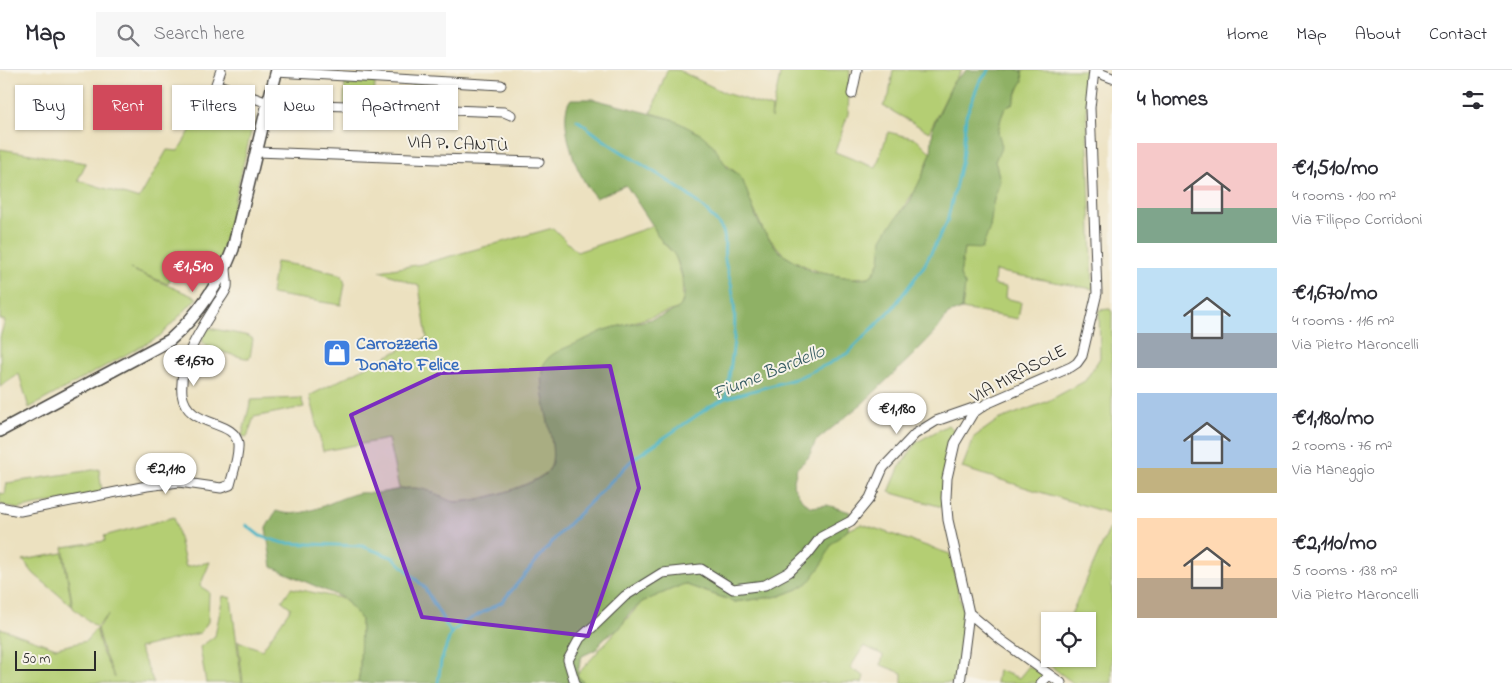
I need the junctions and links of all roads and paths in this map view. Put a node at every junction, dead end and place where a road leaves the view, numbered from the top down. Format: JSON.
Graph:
{"nodes":[{"id":1,"x":221,"y":70,"type":"edge"},
{"id":2,"x":857,"y":70,"type":"edge"},
{"id":3,"x":277,"y":71,"type":"edge"},
{"id":4,"x":1094,"y":71,"type":"edge"},
{"id":5,"x":1112,"y":78,"type":"edge"},
{"id":6,"x":273,"y":85,"type":"edge"},
{"id":7,"x":501,"y":85,"type":"dead end"},
{"id":8,"x":852,"y":94,"type":"dead end"},
{"id":9,"x":265,"y":102,"type":"edge"},
{"id":10,"x":333,"y":105,"type":"edge"},
{"id":11,"x":512,"y":115,"type":"dead end"},
{"id":12,"x":265,"y":116,"type":"edge"},
{"id":13,"x":257,"y":152,"type":"junction"},
{"id":14,"x":539,"y":162,"type":"dead end"},
{"id":15,"x":226,"y":268,"type":"junction"},
{"id":16,"x":986,"y":404,"type":"junction"},
{"id":17,"x":0,"y":431,"type":"edge"},
{"id":18,"x":0,"y":507,"type":"edge"},
{"id":19,"x":969,"y":613,"type":"junction"},
{"id":20,"x":1049,"y":675,"type":"junction"},
{"id":21,"x":575,"y":683,"type":"edge"},
{"id":22,"x":960,"y":683,"type":"edge"},
{"id":23,"x":1041,"y":683,"type":"edge"},
{"id":24,"x":1061,"y":683,"type":"edge"}],
"edges":[{"from":1,"to":9,"type":"street"},
{"from":2,"to":8,"type":"street"},
{"from":3,"to":6,"type":"street"},
{"from":3,"to":7,"type":"street"},
{"from":4,"to":5,"type":"street"},
{"from":4,"to":16,"type":"street","name":"VIA MIRASOLE"},
{"from":10,"to":11,"type":"street"},
{"from":12,"to":13,"type":"street"},
{"from":13,"to":14,"type":"street","name":"VIA P. CANTÙ"},
{"from":13,"to":15,"type":"street"},
{"from":15,"to":17,"type":"street"},
{"from":15,"to":18,"type":"street"},
{"from":16,"to":19,"type":"street","name":"VIA MIRASOLE"},
{"from":16,"to":21,"type":"street"},
{"from":19,"to":20,"type":"street"},
{"from":19,"to":22,"type":"street"},
{"from":20,"to":23,"type":"street"},
{"from":20,"to":24,"type":"street"}]}
